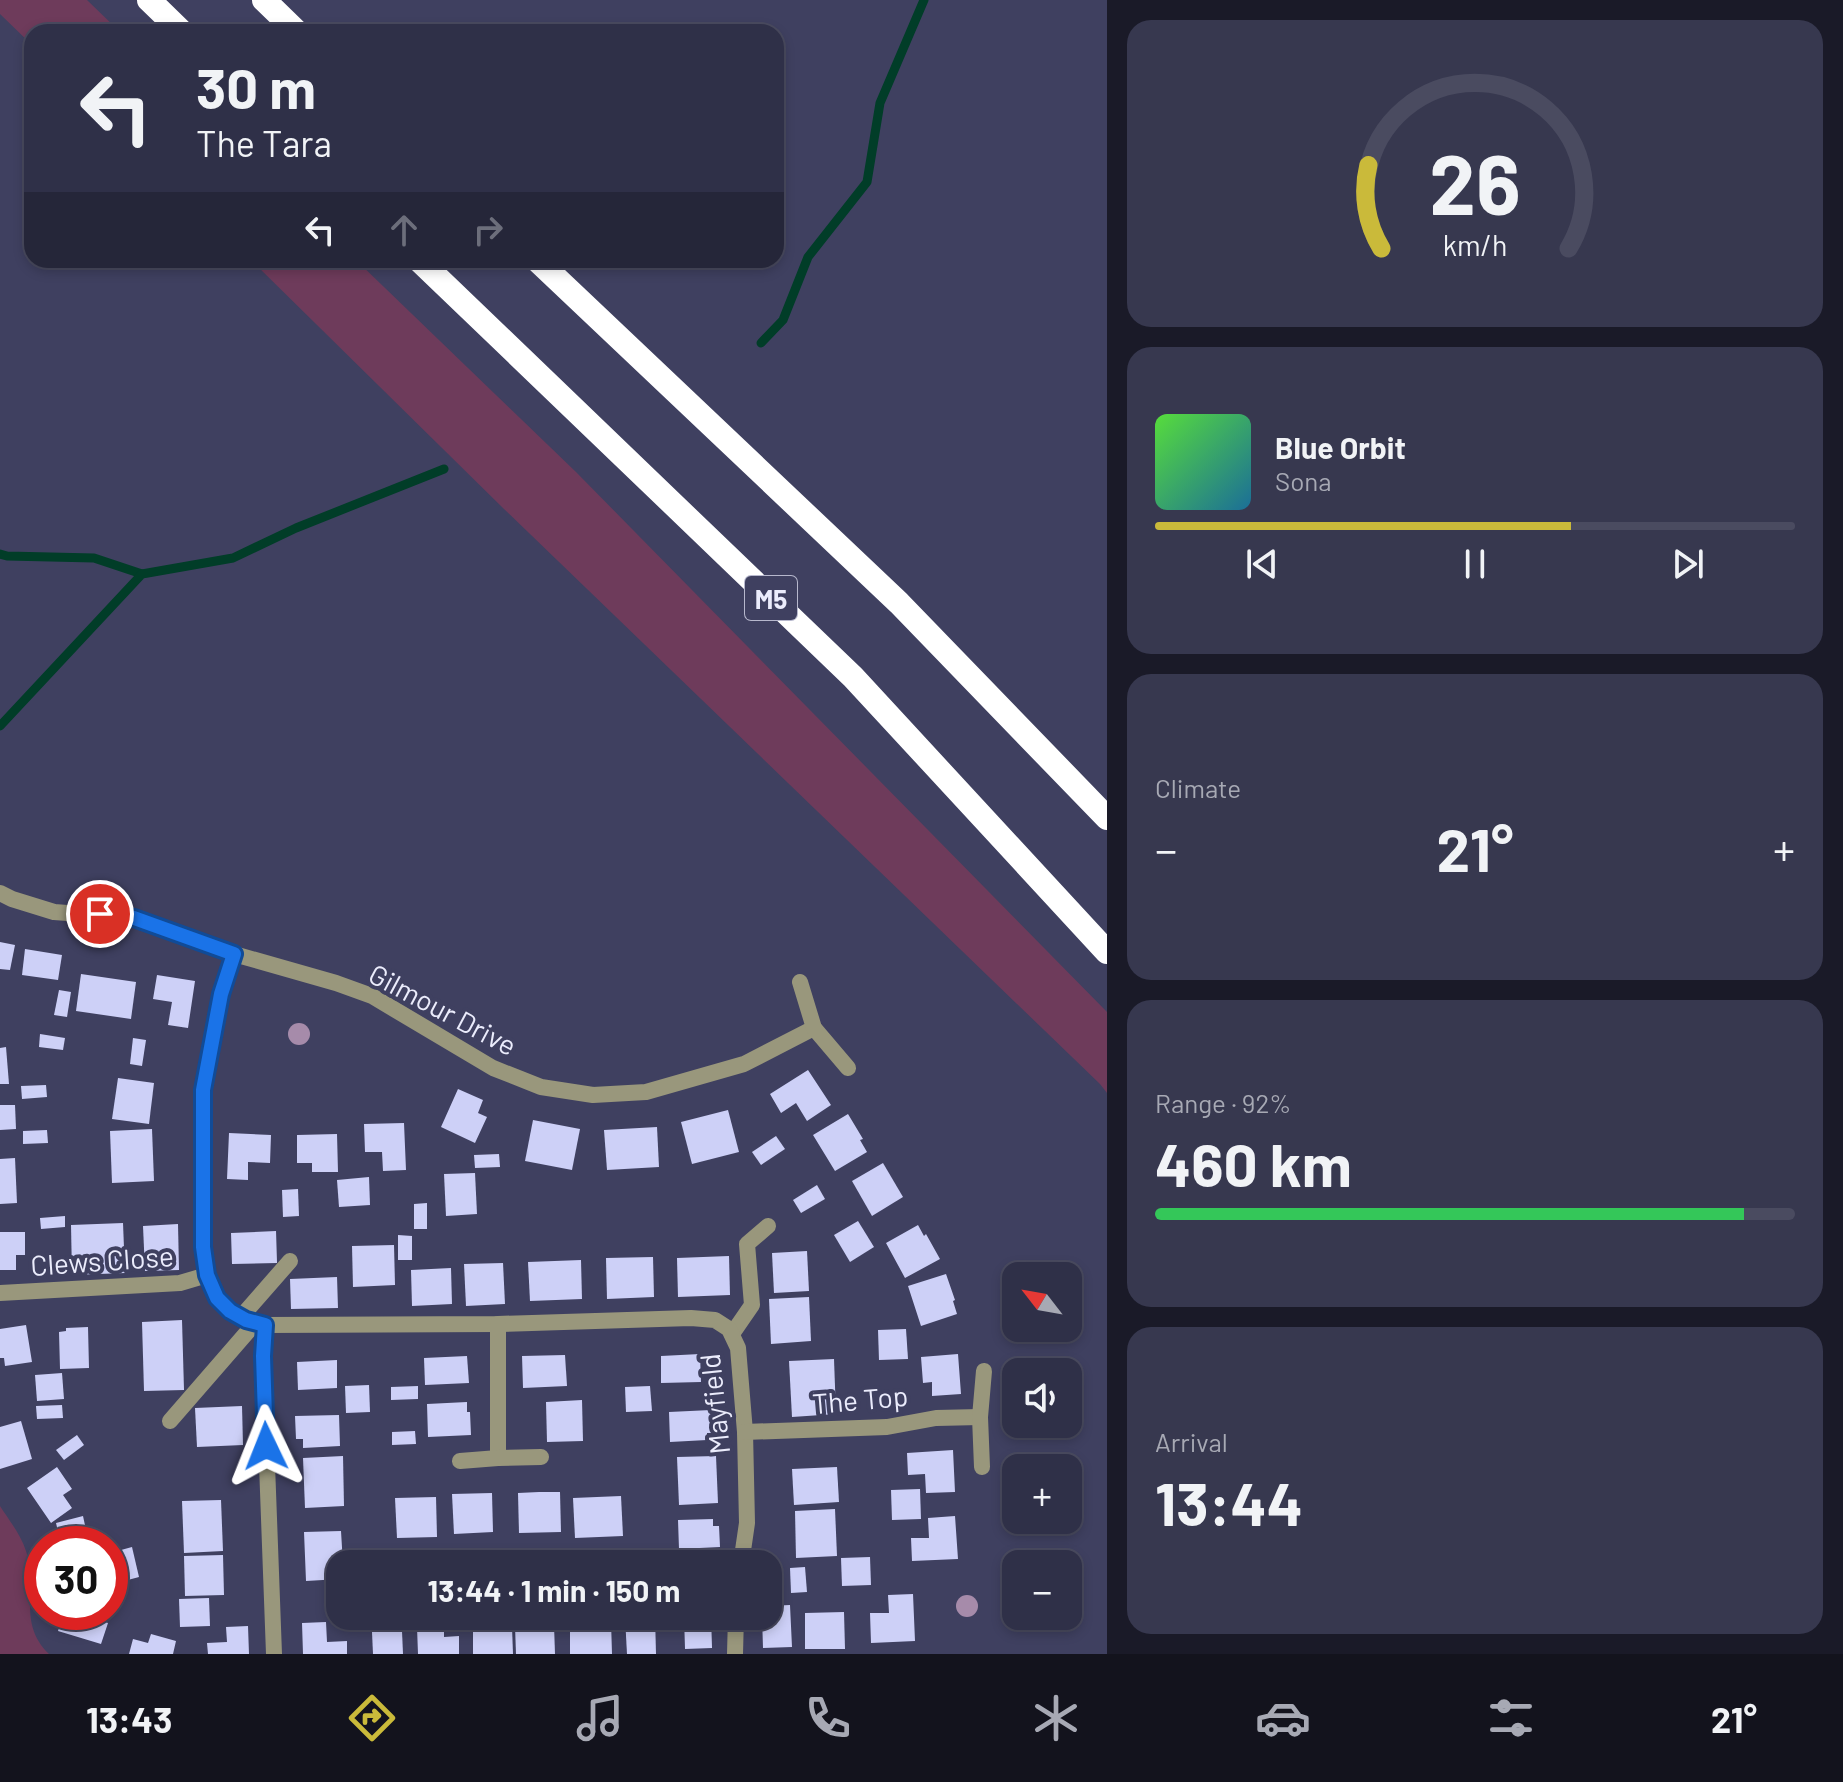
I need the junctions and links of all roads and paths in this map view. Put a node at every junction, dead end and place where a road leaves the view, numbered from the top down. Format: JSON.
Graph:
{"nodes":[{"id":1,"x":149,"y":0,"type":"edge"},
{"id":2,"x":264,"y":0,"type":"edge"},
{"id":3,"x":174,"y":24,"type":"edge"},
{"id":4,"x":289,"y":24,"type":"edge"},
{"id":5,"x":427,"y":268,"type":"edge"},
{"id":6,"x":545,"y":268,"type":"edge"},
{"id":7,"x":1107,"y":818,"type":"edge"},
{"id":8,"x":0,"y":893,"type":"edge"},
{"id":9,"x":1107,"y":952,"type":"edge"},
{"id":10,"x":234,"y":954,"type":"junction"},
{"id":11,"x":800,"y":982,"type":"dead end"},
{"id":12,"x":814,"y":1028,"type":"junction"},
{"id":13,"x":848,"y":1068,"type":"dead end"},
{"id":14,"x":768,"y":1226,"type":"dead end"},
{"id":15,"x":290,"y":1261,"type":"dead end"},
{"id":16,"x":207,"y":1275,"type":"junction"},
{"id":17,"x":0,"y":1293,"type":"edge"},
{"id":18,"x":254,"y":1321,"type":"junction"},
{"id":19,"x":498,"y":1324,"type":"junction"},
{"id":20,"x":732,"y":1334,"type":"junction"},
{"id":21,"x":984,"y":1371,"type":"dead end"},
{"id":22,"x":980,"y":1417,"type":"junction"},
{"id":23,"x":170,"y":1421,"type":"dead end"},
{"id":24,"x":745,"y":1432,"type":"junction"},
{"id":25,"x":541,"y":1457,"type":"dead end"},
{"id":26,"x":498,"y":1458,"type":"junction"},
{"id":27,"x":460,"y":1461,"type":"dead end"},
{"id":28,"x":982,"y":1467,"type":"dead end"},
{"id":29,"x":743,"y":1550,"type":"edge"},
{"id":30,"x":736,"y":1630,"type":"edge"},
{"id":31,"x":274,"y":1654,"type":"edge"},
{"id":32,"x":735,"y":1654,"type":"edge"}],
"edges":[{"from":1,"to":3,"type":"highway"},
{"from":2,"to":4,"type":"highway"},
{"from":5,"to":9,"type":"highway","number":"M5"},
{"from":6,"to":7,"type":"highway"},
{"from":8,"to":10,"type":"street","name":"Gilmour Drive"},
{"from":10,"to":12,"type":"street","name":"Gilmour Drive"},
{"from":10,"to":16,"type":"street"},
{"from":11,"to":12,"type":"street"},
{"from":12,"to":13,"type":"street"},
{"from":14,"to":20,"type":"street"},
{"from":15,"to":18,"type":"street"},
{"from":16,"to":17,"type":"street","name":"Clews Close"},
{"from":16,"to":18,"type":"street"},
{"from":18,"to":19,"type":"street","name":"Mayfield"},
{"from":18,"to":23,"type":"street"},
{"from":18,"to":31,"type":"street"},
{"from":19,"to":20,"type":"street","name":"Mayfield"},
{"from":19,"to":26,"type":"street"},
{"from":20,"to":24,"type":"street","name":"Mayfield"},
{"from":21,"to":22,"type":"street"},
{"from":22,"to":24,"type":"street","name":"The Top"},
{"from":22,"to":28,"type":"street"},
{"from":24,"to":29,"type":"street","name":"Mayfield"},
{"from":25,"to":26,"type":"street"},
{"from":26,"to":27,"type":"street"},
{"from":30,"to":32,"type":"street"}]}
